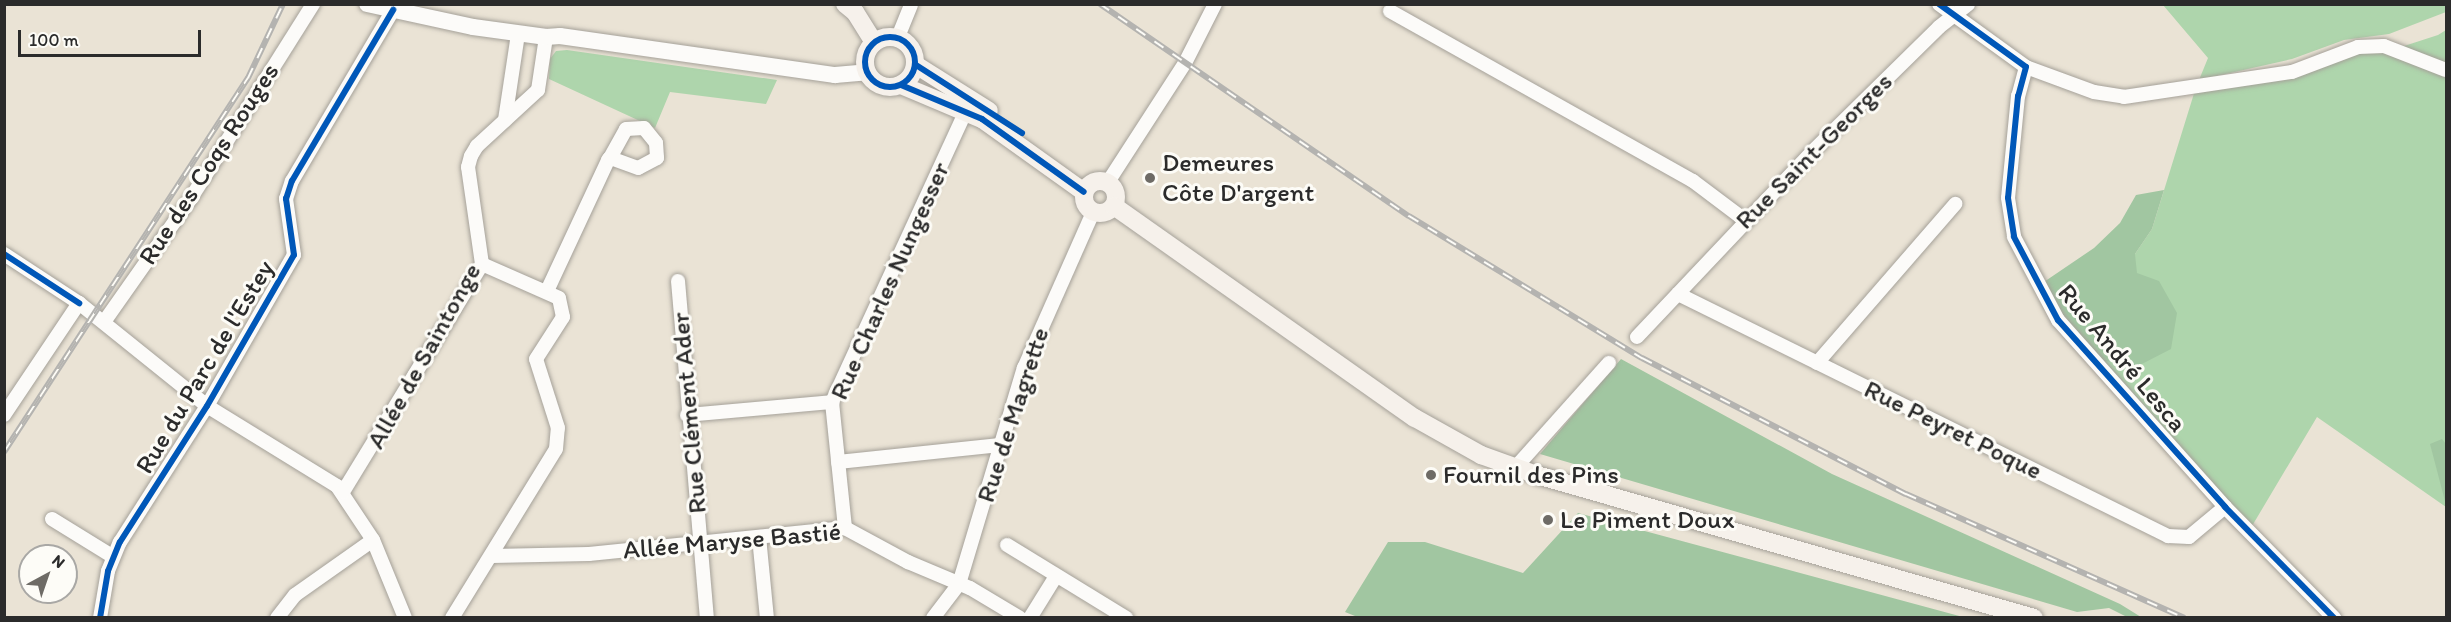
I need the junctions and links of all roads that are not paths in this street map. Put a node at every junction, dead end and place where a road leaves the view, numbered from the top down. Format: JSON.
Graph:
{"nodes":[{"id":1,"x":313,"y":4,"type":"edge"},
{"id":2,"x":367,"y":4,"type":"edge"},
{"id":3,"x":845,"y":4,"type":"edge"},
{"id":4,"x":911,"y":4,"type":"edge"},
{"id":5,"x":1215,"y":4,"type":"edge"},
{"id":6,"x":1939,"y":4,"type":"edge"},
{"id":7,"x":1968,"y":4,"type":"edge"},
{"id":8,"x":393,"y":10,"type":"junction"},
{"id":9,"x":1390,"y":11,"type":"dead end"},
{"id":10,"x":1956,"y":14,"type":"junction"},
{"id":11,"x":518,"y":34,"type":"junction"},
{"id":12,"x":898,"y":37,"type":"junction"},
{"id":13,"x":546,"y":38,"type":"junction"},
{"id":14,"x":874,"y":42,"type":"junction"},
{"id":15,"x":916,"y":65,"type":"junction"},
{"id":16,"x":2026,"y":67,"type":"junction"},
{"id":17,"x":2446,"y":70,"type":"edge"},
{"id":18,"x":867,"y":72,"type":"junction"},
{"id":19,"x":901,"y":85,"type":"junction"},
{"id":20,"x":966,"y":111,"type":"junction"},
{"id":21,"x":505,"y":120,"type":"junction"},
{"id":22,"x":610,"y":158,"type":"dead end"},
{"id":23,"x":1094,"y":186,"type":"junction"},
{"id":24,"x":1955,"y":204,"type":"dead end"},
{"id":25,"x":1114,"y":206,"type":"junction"},
{"id":26,"x":1093,"y":212,"type":"junction"},
{"id":27,"x":1745,"y":220,"type":"junction"},
{"id":28,"x":4,"y":254,"type":"edge"},
{"id":29,"x":482,"y":264,"type":"junction"},
{"id":30,"x":678,"y":281,"type":"dead end"},
{"id":31,"x":547,"y":291,"type":"junction"},
{"id":32,"x":1678,"y":294,"type":"junction"},
{"id":33,"x":79,"y":303,"type":"junction"},
{"id":34,"x":104,"y":322,"type":"junction"},
{"id":35,"x":1637,"y":337,"type":"dead end"},
{"id":36,"x":1609,"y":363,"type":"dead end"},
{"id":37,"x":1816,"y":363,"type":"junction"},
{"id":38,"x":832,"y":402,"type":"junction"},
{"id":39,"x":207,"y":406,"type":"junction"},
{"id":40,"x":4,"y":415,"type":"edge"},
{"id":41,"x":687,"y":415,"type":"junction"},
{"id":42,"x":1000,"y":445,"type":"junction"},
{"id":43,"x":838,"y":462,"type":"junction"},
{"id":44,"x":1515,"y":468,"type":"junction"},
{"id":45,"x":343,"y":492,"type":"junction"},
{"id":46,"x":2224,"y":507,"type":"junction"},
{"id":47,"x":52,"y":519,"type":"dead end"},
{"id":48,"x":844,"y":528,"type":"junction"},
{"id":49,"x":759,"y":537,"type":"junction"},
{"id":50,"x":373,"y":540,"type":"junction"},
{"id":51,"x":699,"y":543,"type":"junction"},
{"id":52,"x":1007,"y":545,"type":"dead end"},
{"id":53,"x":112,"y":556,"type":"junction"},
{"id":54,"x":492,"y":556,"type":"junction"},
{"id":55,"x":1056,"y":576,"type":"junction"},
{"id":56,"x":959,"y":584,"type":"junction"},
{"id":57,"x":99,"y":618,"type":"edge"},
{"id":58,"x":277,"y":618,"type":"edge"},
{"id":59,"x":405,"y":618,"type":"edge"},
{"id":60,"x":452,"y":618,"type":"edge"},
{"id":61,"x":707,"y":618,"type":"edge"},
{"id":62,"x":766,"y":618,"type":"edge"},
{"id":63,"x":933,"y":618,"type":"edge"},
{"id":64,"x":1020,"y":618,"type":"edge"},
{"id":65,"x":1030,"y":618,"type":"edge"},
{"id":66,"x":1126,"y":618,"type":"edge"},
{"id":67,"x":2034,"y":618,"type":"edge"},
{"id":68,"x":2334,"y":618,"type":"edge"}],
"edges":[{"from":1,"to":34,"type":"street","name":"Rue des Coqs Rouges"},
{"from":2,"to":8,"type":"street"},
{"from":3,"to":14,"type":"main road"},
{"from":4,"to":12,"type":"street"},
{"from":5,"to":23,"type":"street"},
{"from":6,"to":10,"type":"street"},
{"from":7,"to":10,"type":"street","name":"Rue Saint-Georges"},
{"from":8,"to":11,"type":"street"},
{"from":8,"to":39,"type":"street","name":"Rue du Parc de l'Estey"},
{"from":9,"to":27,"type":"street"},
{"from":10,"to":16,"type":"street"},
{"from":10,"to":27,"type":"street","name":"Rue Saint-Georges"},
{"from":11,"to":13,"type":"street"},
{"from":11,"to":21,"type":"street"},
{"from":12,"to":14,"type":"main road"},
{"from":12,"to":15,"type":"main road"},
{"from":13,"to":18,"type":"street"},
{"from":13,"to":21,"type":"street","name":"Allée de Saintonge"},
{"from":14,"to":18,"type":"main road"},
{"from":15,"to":19,"type":"main road"},
{"from":15,"to":23,"type":"main road"},
{"from":16,"to":17,"type":"street"},
{"from":16,"to":46,"type":"street","name":"Rue André Lesca"},
{"from":18,"to":19,"type":"main road"},
{"from":19,"to":20,"type":"main road"},
{"from":20,"to":23,"type":"main road"},
{"from":20,"to":38,"type":"street","name":"Rue Charles Nungesser"},
{"from":21,"to":29,"type":"street","name":"Allée de Saintonge"},
{"from":22,"to":31,"type":"street"},
{"from":23,"to":25,"type":"main road"},
{"from":23,"to":26,"type":"main road"},
{"from":24,"to":37,"type":"street"},
{"from":25,"to":26,"type":"main road"},
{"from":25,"to":44,"type":"main road"},
{"from":26,"to":42,"type":"street","name":"Rue de Magrette"},
{"from":27,"to":32,"type":"street","name":"Rue Saint-Georges"},
{"from":28,"to":33,"type":"street"},
{"from":29,"to":31,"type":"street"},
{"from":29,"to":45,"type":"street","name":"Allée de Saintonge"},
{"from":30,"to":41,"type":"street","name":"Rue Clément Ader"},
{"from":31,"to":54,"type":"street"},
{"from":32,"to":35,"type":"street","name":"Rue Saint-Georges"},
{"from":32,"to":37,"type":"street","name":"Rue Peyret Poque"},
{"from":33,"to":34,"type":"street"},
{"from":33,"to":40,"type":"street"},
{"from":34,"to":39,"type":"street"},
{"from":36,"to":44,"type":"street"},
{"from":37,"to":46,"type":"street","name":"Rue Peyret Poque"},
{"from":38,"to":41,"type":"street"},
{"from":38,"to":43,"type":"street","name":"Rue Charles Nungesser"},
{"from":39,"to":45,"type":"street"},
{"from":39,"to":53,"type":"street","name":"Rue du Parc de l'Estey"},
{"from":41,"to":51,"type":"street","name":"Rue Clément Ader"},
{"from":42,"to":43,"type":"street"},
{"from":42,"to":56,"type":"street","name":"Rue de Magrette"},
{"from":43,"to":48,"type":"street","name":"Rue Charles Nungesser"},
{"from":44,"to":67,"type":"main road"},
{"from":45,"to":50,"type":"street"},
{"from":46,"to":68,"type":"street","name":"Rue André Lesca"},
{"from":47,"to":53,"type":"street"},
{"from":48,"to":49,"type":"street","name":"Allée Maryse Bastié"},
{"from":48,"to":56,"type":"street","name":"Allée Maryse Bastié"},
{"from":49,"to":51,"type":"street","name":"Allée Maryse Bastié"},
{"from":49,"to":62,"type":"street"},
{"from":50,"to":58,"type":"street"},
{"from":50,"to":59,"type":"street"},
{"from":51,"to":54,"type":"street","name":"Allée Maryse Bastié"},
{"from":51,"to":61,"type":"street","name":"Rue Clément Ader"},
{"from":52,"to":55,"type":"street"},
{"from":53,"to":57,"type":"street","name":"Rue du Parc de l'Estey"},
{"from":54,"to":60,"type":"street"},
{"from":55,"to":65,"type":"street"},
{"from":55,"to":66,"type":"street"},
{"from":56,"to":63,"type":"street","name":"Rue de Magrette"},
{"from":56,"to":64,"type":"street","name":"Allée Maryse Bastié"}]}
